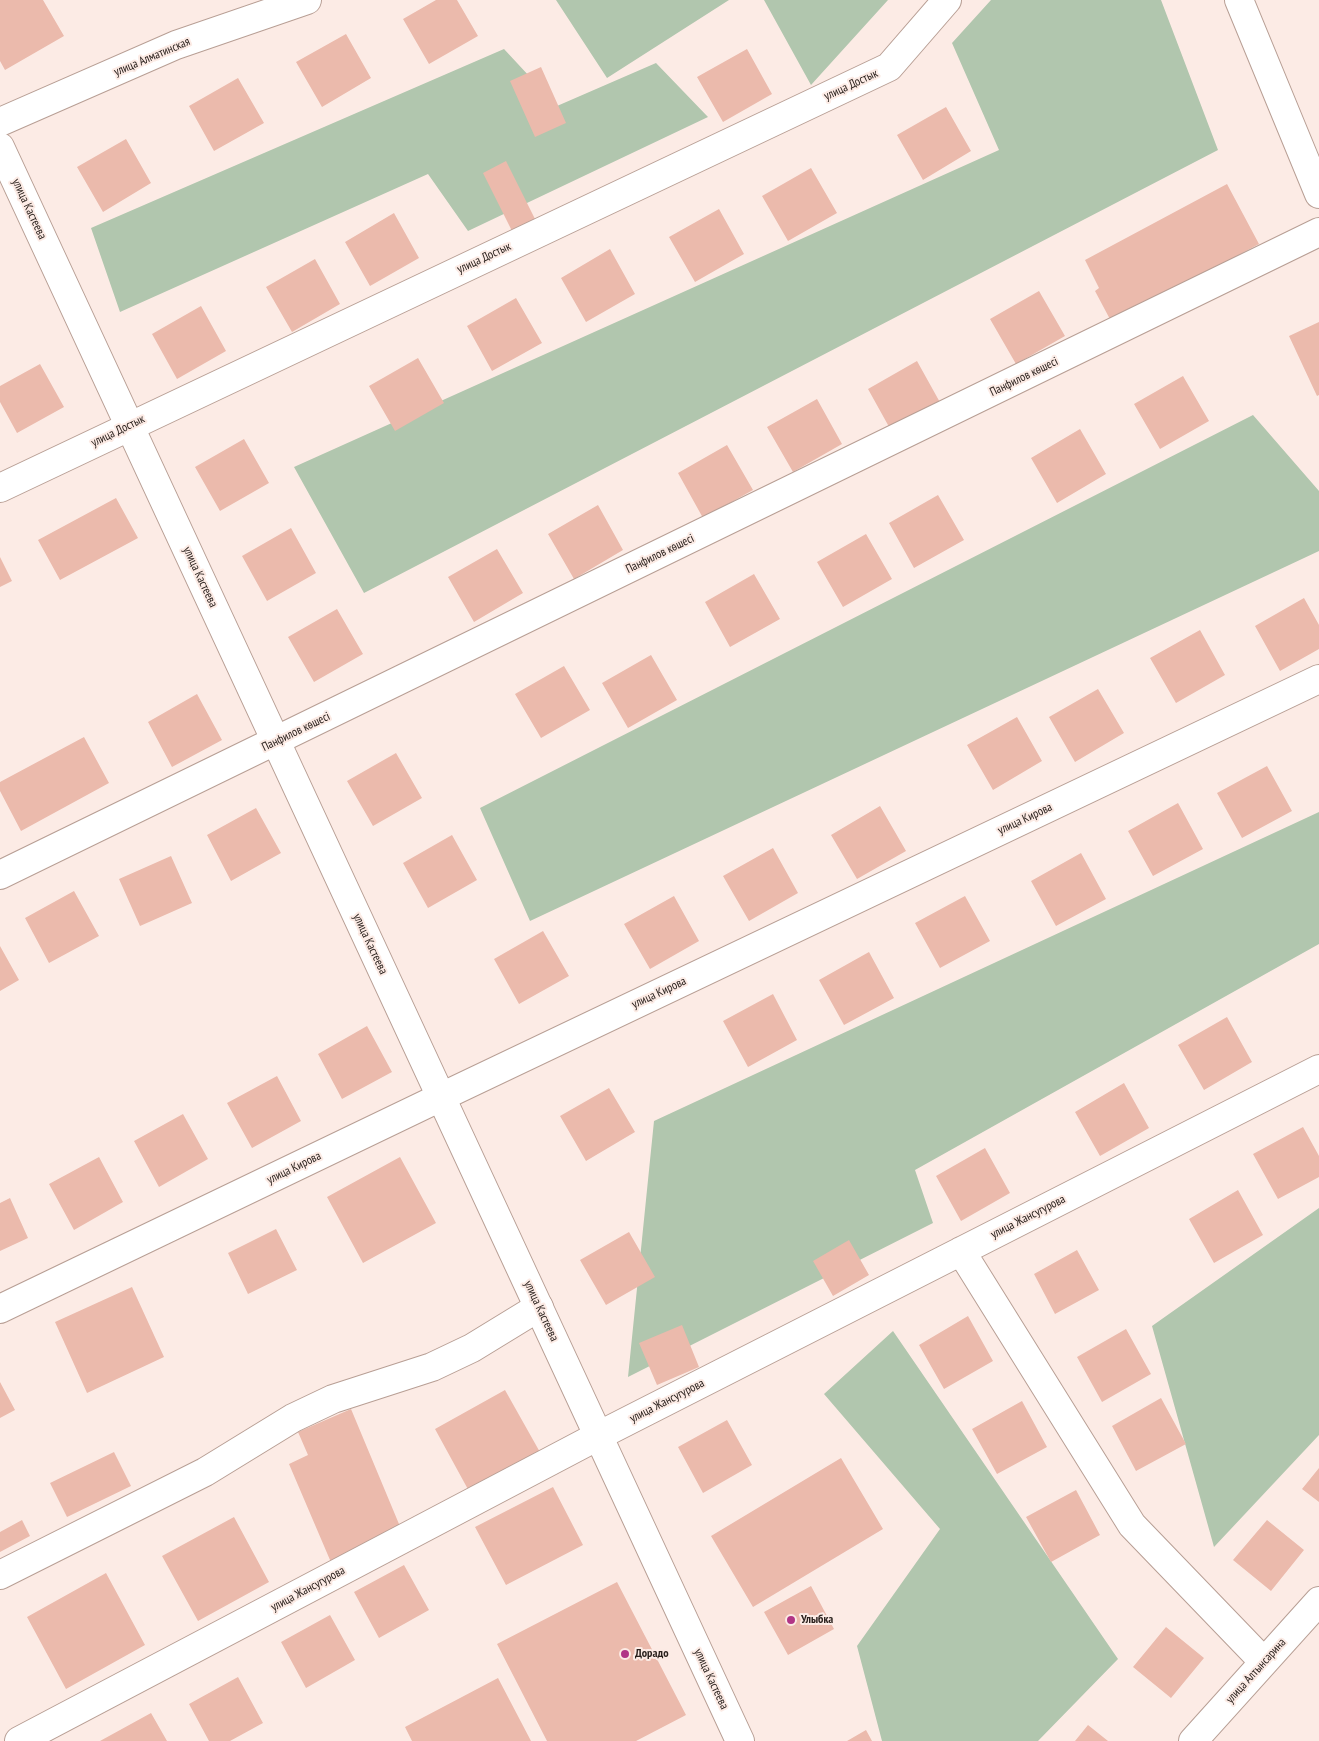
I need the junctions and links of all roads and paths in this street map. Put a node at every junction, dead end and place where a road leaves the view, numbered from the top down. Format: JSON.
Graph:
{"nodes":[{"id":1,"x":307,"y":0,"type":"edge"},
{"id":2,"x":948,"y":0,"type":"edge"},
{"id":3,"x":1239,"y":0,"type":"edge"},
{"id":4,"x":0,"y":122,"type":"edge"},
{"id":5,"x":0,"y":147,"type":"edge"},
{"id":6,"x":1319,"y":194,"type":"edge"},
{"id":7,"x":1319,"y":232,"type":"edge"},
{"id":8,"x":129,"y":425,"type":"junction"},
{"id":9,"x":0,"y":488,"type":"edge"},
{"id":10,"x":1319,"y":679,"type":"edge"},
{"id":11,"x":276,"y":742,"type":"junction"},
{"id":12,"x":0,"y":875,"type":"edge"},
{"id":13,"x":1319,"y":1069,"type":"edge"},
{"id":14,"x":441,"y":1097,"type":"junction"},
{"id":15,"x":961,"y":1251,"type":"junction"},
{"id":16,"x":539,"y":1307,"type":"junction"},
{"id":17,"x":0,"y":1309,"type":"edge"},
{"id":18,"x":598,"y":1436,"type":"junction"},
{"id":19,"x":0,"y":1575,"type":"edge"},
{"id":20,"x":1319,"y":1601,"type":"edge"},
{"id":21,"x":1264,"y":1662,"type":"junction"},
{"id":22,"x":732,"y":1739,"type":"edge"},
{"id":23,"x":19,"y":1741,"type":"edge"},
{"id":24,"x":1193,"y":1741,"type":"edge"}],
"edges":[{"from":1,"to":4,"type":"street","name":"улица Алматинская"},
{"from":2,"to":8,"type":"street","name":"улица Достык"},
{"from":3,"to":6,"type":"street"},
{"from":5,"to":8,"type":"street","name":"улица Кастеева"},
{"from":7,"to":11,"type":"street","name":"Панфилов көшесі"},
{"from":8,"to":9,"type":"street","name":"улица Достык"},
{"from":8,"to":11,"type":"street","name":"улица Кастеева"},
{"from":10,"to":14,"type":"street","name":"улица Кирова"},
{"from":11,"to":12,"type":"street","name":"Панфилов көшесі"},
{"from":11,"to":14,"type":"street","name":"улица Кастеева"},
{"from":13,"to":15,"type":"street","name":"улица Жансугурова"},
{"from":14,"to":16,"type":"street","name":"улица Кастеева"},
{"from":14,"to":17,"type":"street","name":"улица Кирова"},
{"from":15,"to":18,"type":"street","name":"улица Жансугурова"},
{"from":15,"to":21,"type":"street"},
{"from":16,"to":18,"type":"street","name":"улица Кастеева"},
{"from":16,"to":19,"type":"street"},
{"from":18,"to":22,"type":"street","name":"улица Кастеева"},
{"from":18,"to":23,"type":"street","name":"улица Жансугурова"},
{"from":20,"to":21,"type":"street","name":"улица Алтынсарина"},
{"from":21,"to":24,"type":"street","name":"улица Алтынсарина"}]}
